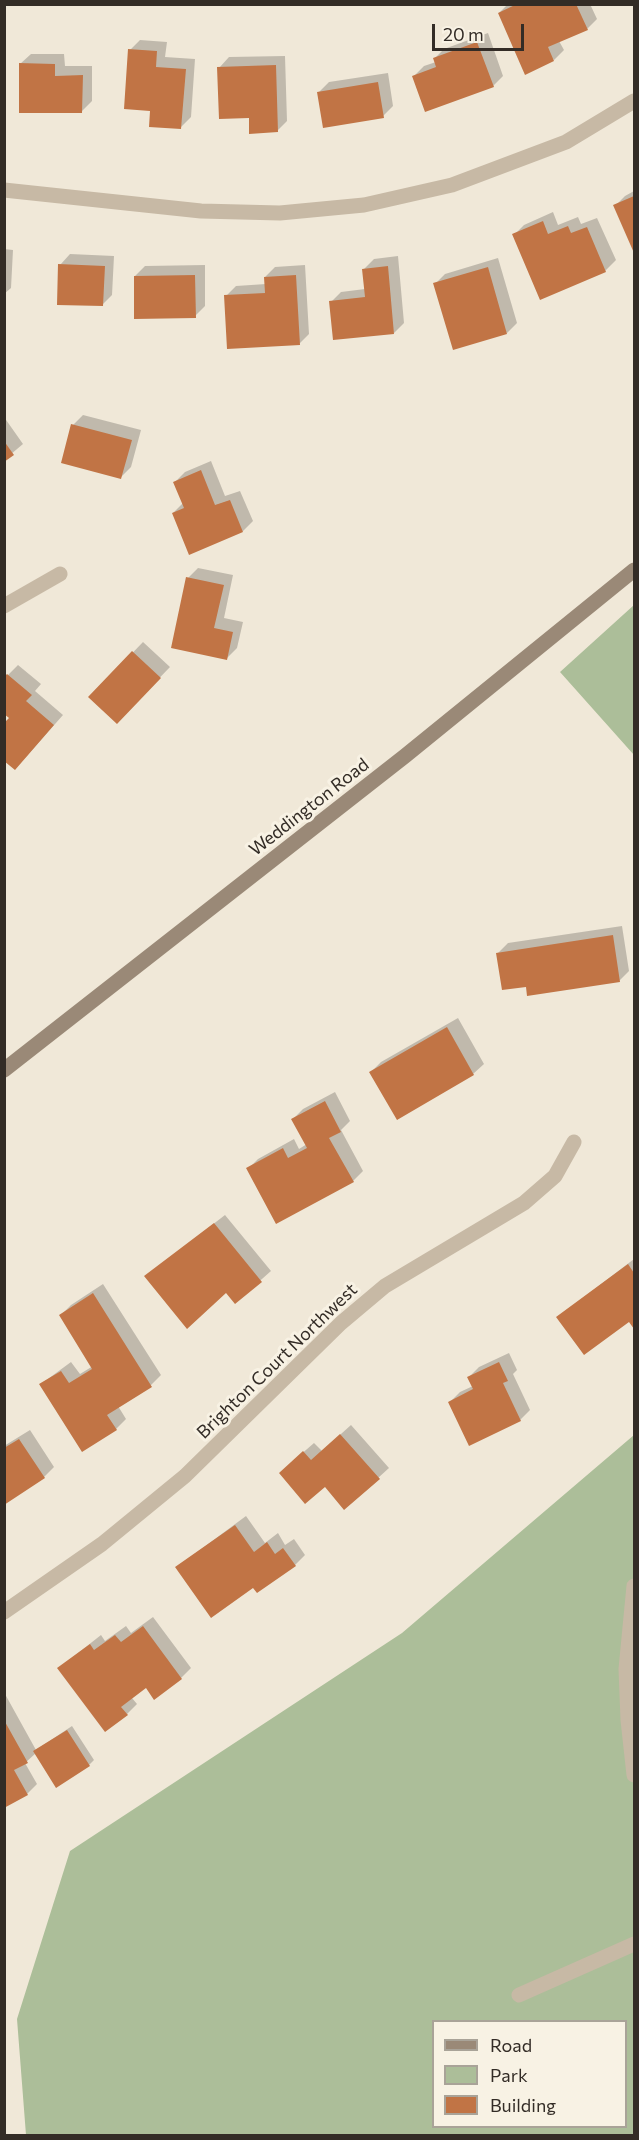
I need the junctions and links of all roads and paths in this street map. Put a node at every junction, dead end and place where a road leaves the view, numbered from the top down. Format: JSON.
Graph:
{"nodes":[{"id":1,"x":634,"y":101,"type":"edge"},
{"id":2,"x":4,"y":190,"type":"edge"},
{"id":3,"x":634,"y":570,"type":"edge"},
{"id":4,"x":60,"y":574,"type":"dead end"},
{"id":5,"x":4,"y":606,"type":"edge"},
{"id":6,"x":4,"y":1070,"type":"edge"},
{"id":7,"x":574,"y":1142,"type":"dead end"},
{"id":8,"x":634,"y":1586,"type":"edge"},
{"id":9,"x":4,"y":1612,"type":"edge"},
{"id":10,"x":634,"y":1775,"type":"edge"},
{"id":11,"x":634,"y":1944,"type":"edge"},
{"id":12,"x":519,"y":1995,"type":"dead end"}],
"edges":[{"from":1,"to":2,"type":"street"},
{"from":3,"to":6,"type":"main road","name":"Weddington Road"},
{"from":4,"to":5,"type":"street"},
{"from":7,"to":9,"type":"street","name":"Brighton Court Northwest"},
{"from":8,"to":10,"type":"street"},
{"from":11,"to":12,"type":"street"}]}
